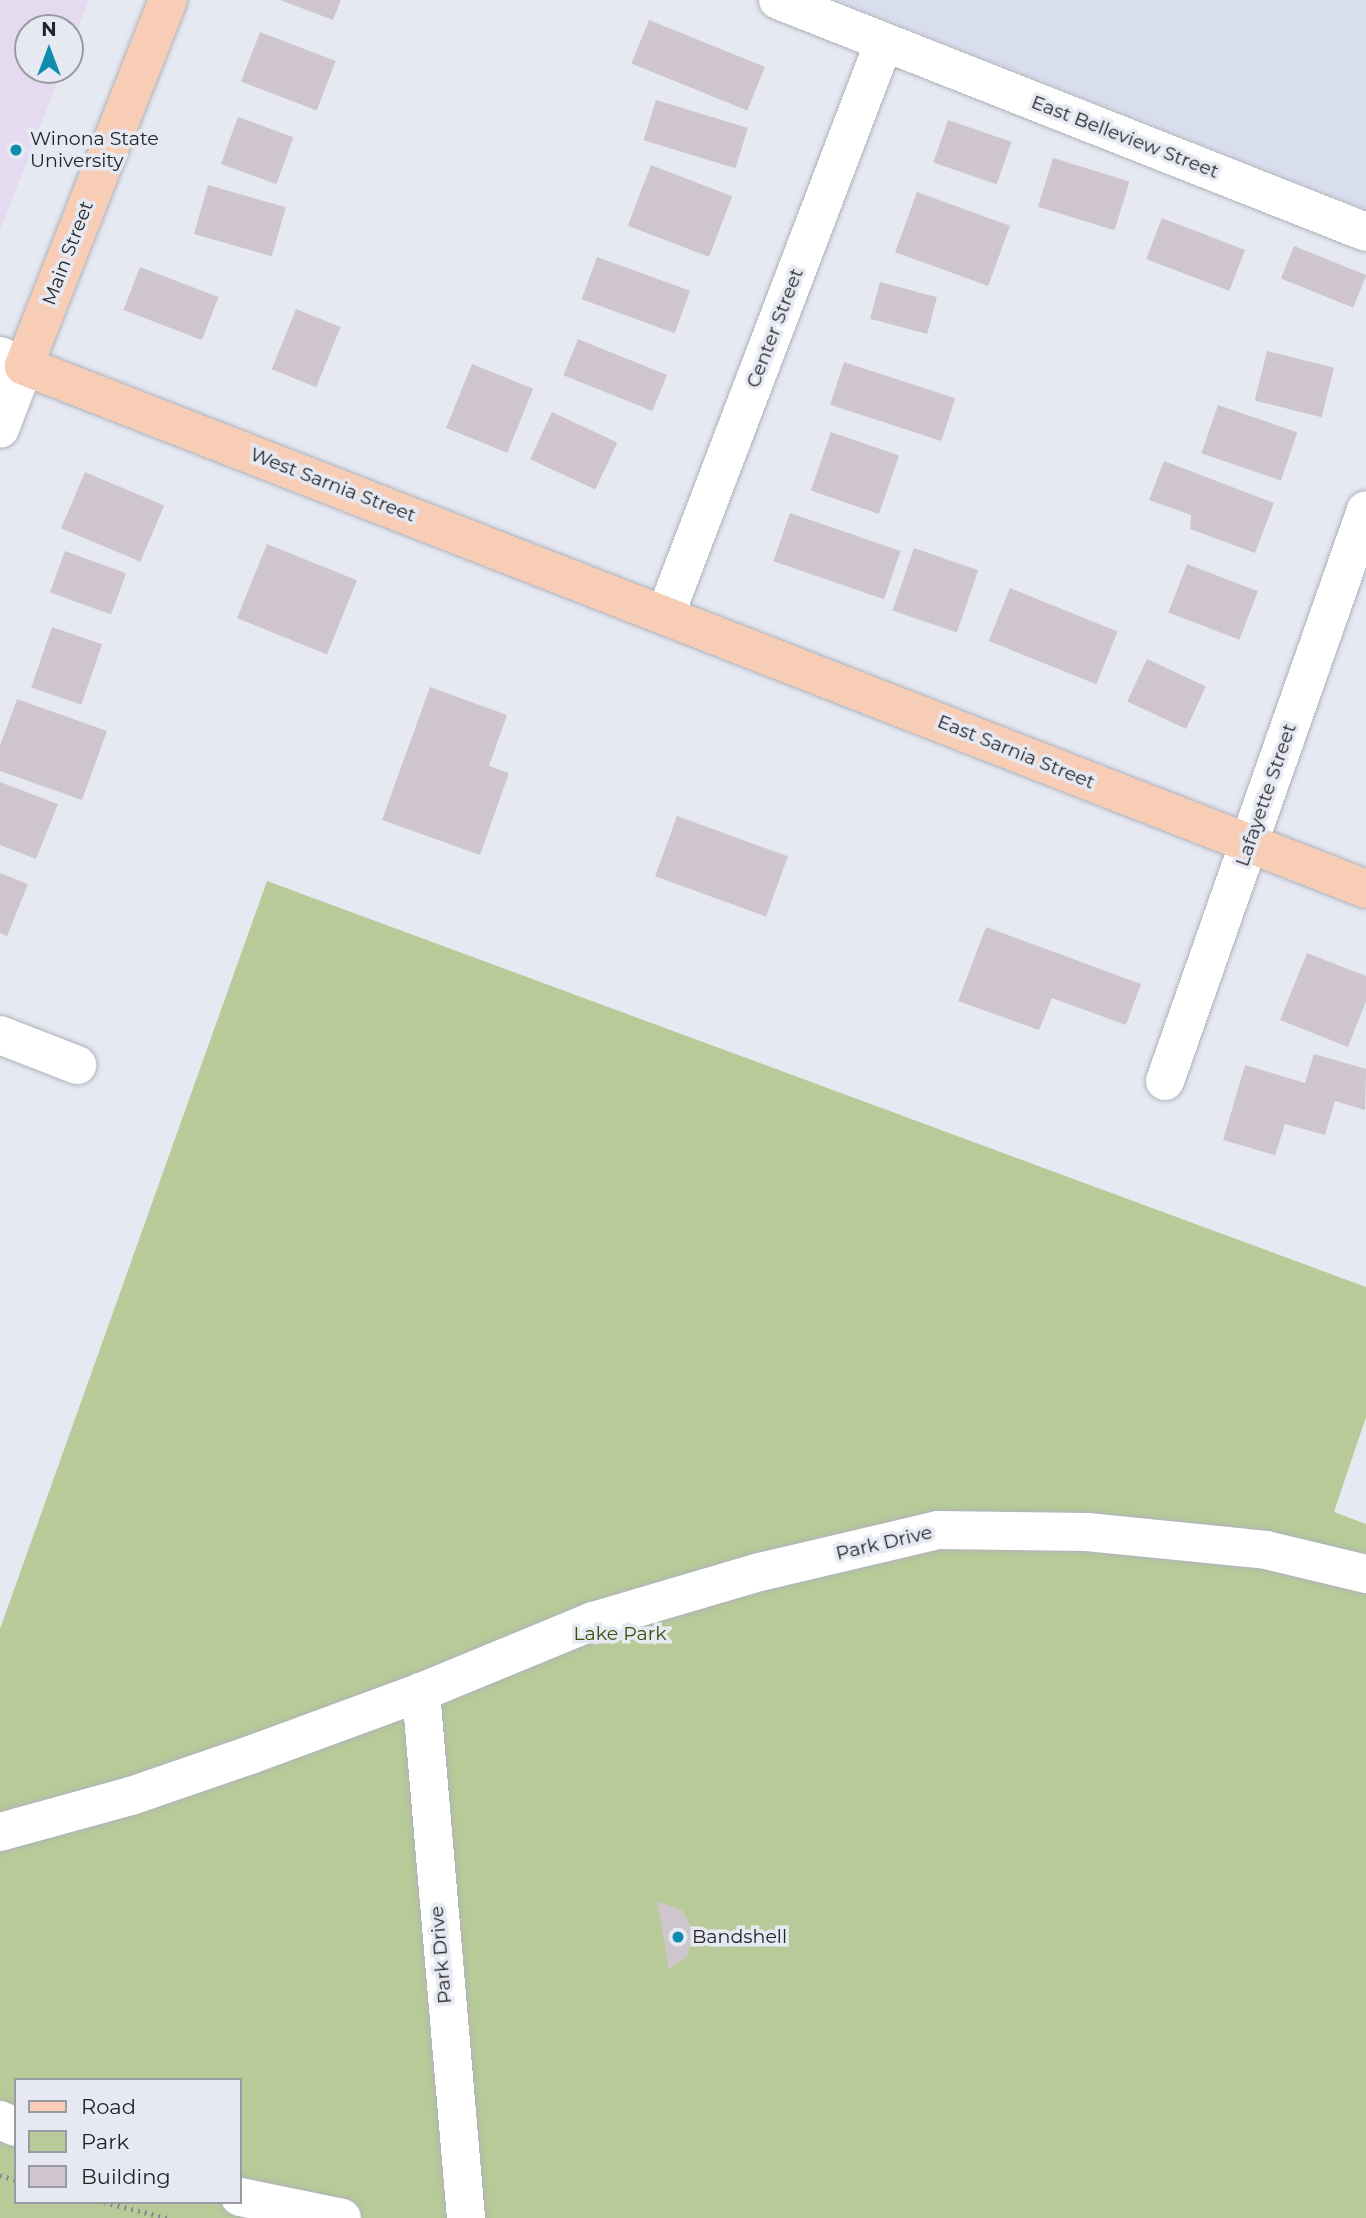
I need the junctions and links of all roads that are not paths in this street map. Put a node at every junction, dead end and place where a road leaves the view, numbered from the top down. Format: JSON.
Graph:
{"nodes":[{"id":1,"x":168,"y":0,"type":"edge"},
{"id":2,"x":778,"y":0,"type":"edge"},
{"id":3,"x":884,"y":43,"type":"junction"},
{"id":4,"x":1366,"y":232,"type":"edge"},
{"id":5,"x":12,"y":361,"type":"edge"},
{"id":6,"x":0,"y":429,"type":"edge"},
{"id":7,"x":1366,"y":510,"type":"edge"},
{"id":8,"x":666,"y":613,"type":"junction"},
{"id":9,"x":1248,"y":844,"type":"junction"},
{"id":10,"x":1366,"y":889,"type":"edge"},
{"id":11,"x":0,"y":1035,"type":"edge"},
{"id":12,"x":77,"y":1065,"type":"dead end"},
{"id":13,"x":1165,"y":1081,"type":"dead end"},
{"id":14,"x":1366,"y":1574,"type":"edge"},
{"id":15,"x":421,"y":1692,"type":"junction"},
{"id":16,"x":0,"y":1832,"type":"edge"},
{"id":17,"x":242,"y":2197,"type":"edge"},
{"id":18,"x":342,"y":2218,"type":"edge"},
{"id":19,"x":466,"y":2218,"type":"edge"}],
"edges":[{"from":1,"to":5,"type":"main road","name":"Main Street"},
{"from":2,"to":3,"type":"street","name":"East Belleview Street"},
{"from":3,"to":4,"type":"street","name":"East Belleview Street"},
{"from":3,"to":8,"type":"street","name":"Center Street"},
{"from":5,"to":6,"type":"street","name":"Main Street"},
{"from":5,"to":8,"type":"main road","name":"West Sarnia Street"},
{"from":7,"to":9,"type":"street","name":"Lafayette Street"},
{"from":8,"to":9,"type":"main road","name":"East Sarnia Street"},
{"from":9,"to":10,"type":"main road","name":"East Sarnia Street"},
{"from":9,"to":13,"type":"street","name":"Lafayette Street"},
{"from":11,"to":12,"type":"street"},
{"from":14,"to":15,"type":"street","name":"Park Drive"},
{"from":15,"to":16,"type":"street","name":"Park Drive"},
{"from":15,"to":19,"type":"street","name":"Park Drive"},
{"from":17,"to":18,"type":"street"}]}
